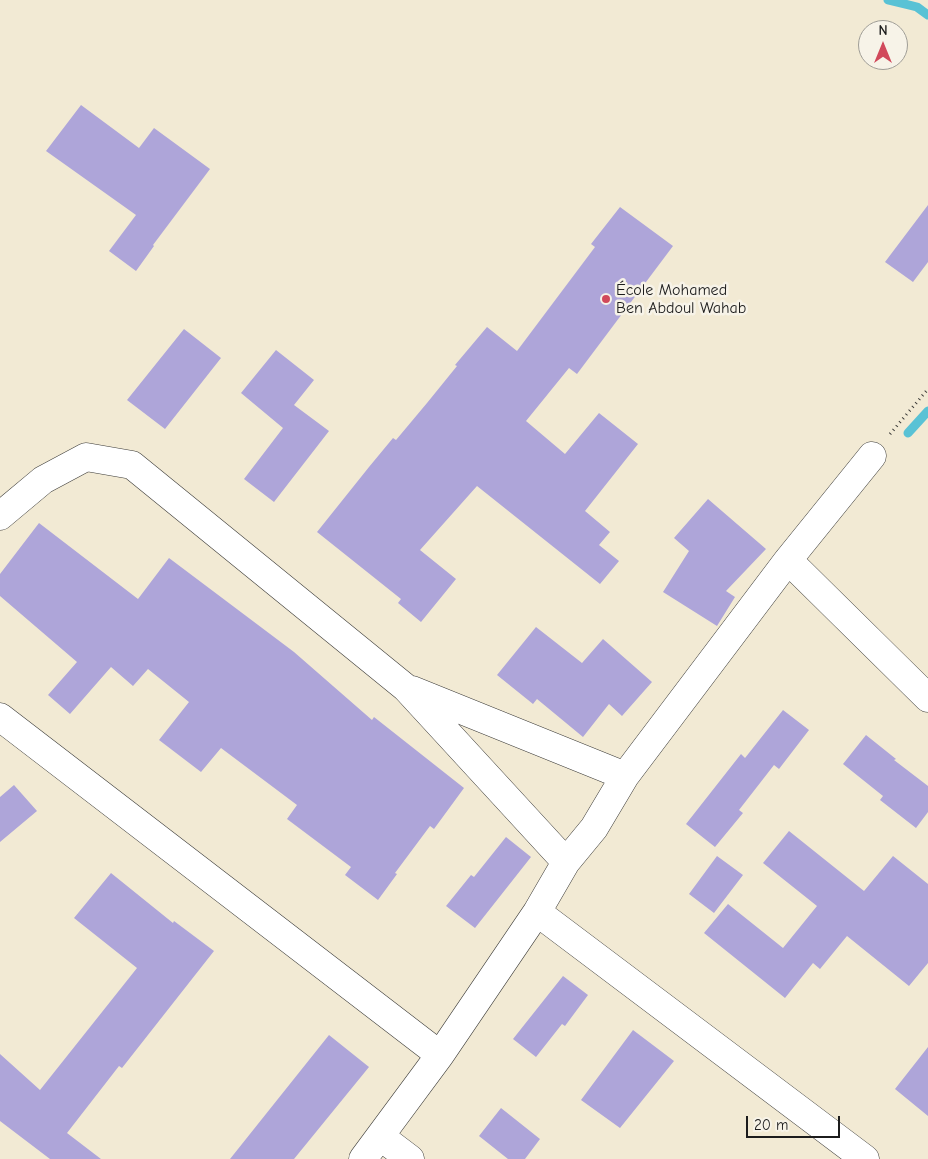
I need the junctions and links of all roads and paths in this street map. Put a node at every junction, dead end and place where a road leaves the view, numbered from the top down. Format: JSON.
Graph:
{"nodes":[{"id":1,"x":928,"y":389,"type":"edge"},
{"id":2,"x":872,"y":456,"type":"joint"},
{"id":3,"x":0,"y":516,"type":"edge"},
{"id":4,"x":788,"y":560,"type":"junction"},
{"id":5,"x":406,"y":688,"type":"junction"},
{"id":6,"x":928,"y":698,"type":"edge"},
{"id":7,"x":0,"y":718,"type":"edge"},
{"id":8,"x":626,"y":776,"type":"junction"},
{"id":9,"x":566,"y":862,"type":"junction"},
{"id":10,"x":537,"y":912,"type":"junction"},
{"id":11,"x":440,"y":1055,"type":"junction"},
{"id":12,"x":381,"y":1137,"type":"junction"},
{"id":13,"x":363,"y":1159,"type":"edge"},
{"id":14,"x":410,"y":1159,"type":"edge"},
{"id":15,"x":865,"y":1159,"type":"edge"}],
"edges":[{"from":1,"to":2,"type":"path"},
{"from":2,"to":4,"type":"street"},
{"from":3,"to":5,"type":"street"},
{"from":4,"to":6,"type":"street"},
{"from":4,"to":8,"type":"street"},
{"from":5,"to":8,"type":"street"},
{"from":5,"to":9,"type":"street"},
{"from":7,"to":11,"type":"street"},
{"from":8,"to":9,"type":"street"},
{"from":9,"to":10,"type":"street"},
{"from":10,"to":11,"type":"street"},
{"from":10,"to":15,"type":"street"},
{"from":11,"to":12,"type":"street"},
{"from":12,"to":13,"type":"street"},
{"from":12,"to":14,"type":"street"}]}
